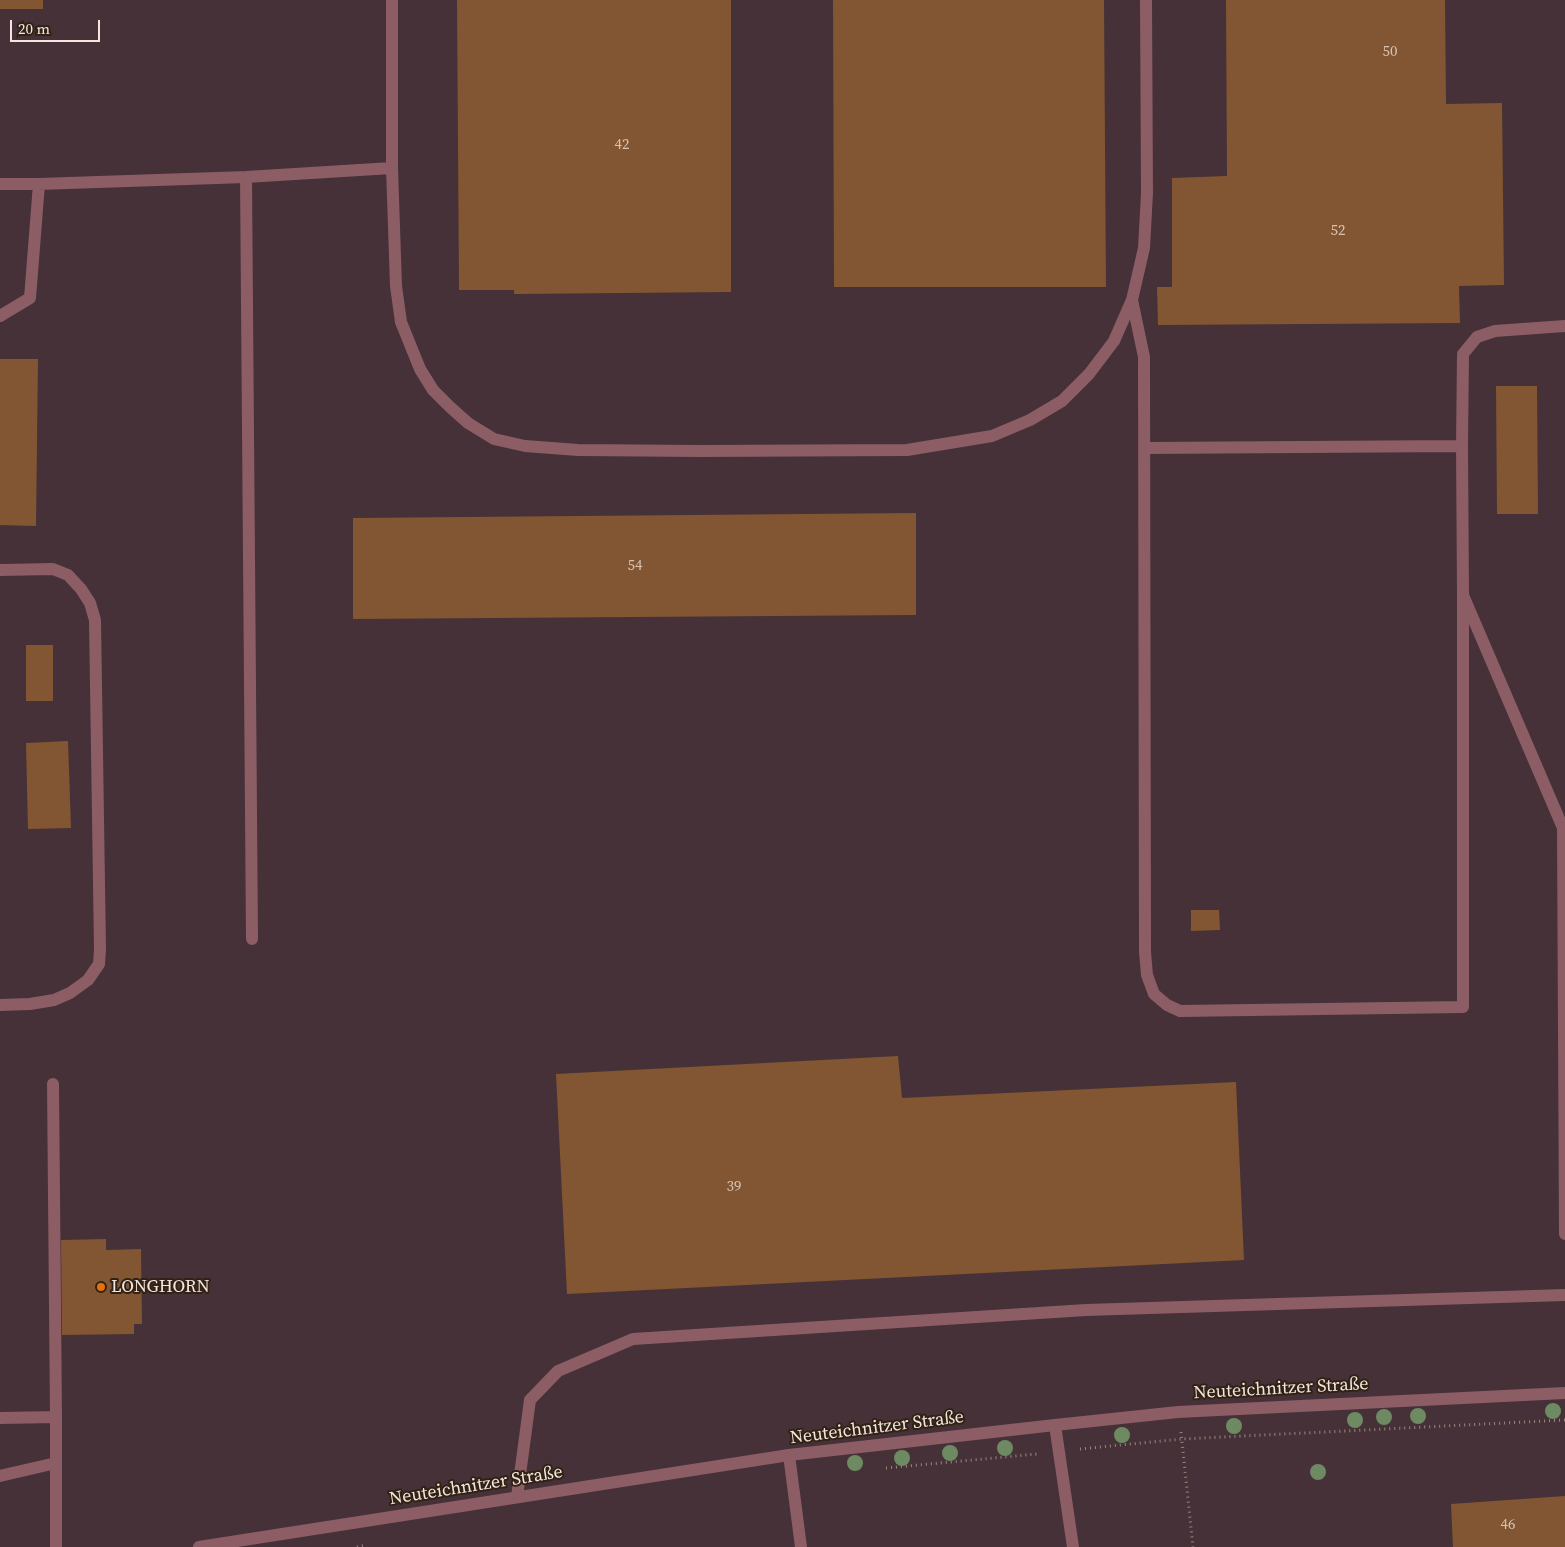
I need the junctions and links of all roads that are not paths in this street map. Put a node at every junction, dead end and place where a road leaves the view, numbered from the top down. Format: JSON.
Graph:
{"nodes":[{"id":1,"x":392,"y":0,"type":"edge"},
{"id":2,"x":1146,"y":0,"type":"edge"},
{"id":3,"x":392,"y":168,"type":"junction"},
{"id":4,"x":246,"y":177,"type":"junction"},
{"id":5,"x":0,"y":184,"type":"edge"},
{"id":6,"x":38,"y":184,"type":"junction"},
{"id":7,"x":1132,"y":300,"type":"junction"},
{"id":8,"x":0,"y":316,"type":"edge"},
{"id":9,"x":1565,"y":326,"type":"edge"},
{"id":10,"x":1462,"y":446,"type":"junction"},
{"id":11,"x":1144,"y":448,"type":"junction"},
{"id":12,"x":0,"y":570,"type":"edge"},
{"id":13,"x":1463,"y":595,"type":"junction"},
{"id":14,"x":252,"y":939,"type":"dead end"},
{"id":15,"x":0,"y":1005,"type":"edge"},
{"id":16,"x":53,"y":1084,"type":"dead end"},
{"id":17,"x":1565,"y":1234,"type":"edge"},
{"id":18,"x":1565,"y":1295,"type":"edge"},
{"id":19,"x":1565,"y":1393,"type":"edge"},
{"id":20,"x":0,"y":1418,"type":"edge"},
{"id":21,"x":56,"y":1418,"type":"junction"},
{"id":22,"x":1055,"y":1425,"type":"junction"},
{"id":23,"x":789,"y":1456,"type":"junction"},
{"id":24,"x":56,"y":1463,"type":"junction"},
{"id":25,"x":0,"y":1476,"type":"edge"},
{"id":26,"x":517,"y":1497,"type":"junction"},
{"id":27,"x":56,"y":1547,"type":"edge"},
{"id":28,"x":199,"y":1547,"type":"edge"},
{"id":29,"x":801,"y":1547,"type":"edge"},
{"id":30,"x":1073,"y":1547,"type":"edge"}],
"edges":[{"from":1,"to":3,"type":"street"},
{"from":2,"to":7,"type":"street"},
{"from":3,"to":4,"type":"street"},
{"from":3,"to":7,"type":"street"},
{"from":4,"to":6,"type":"street"},
{"from":4,"to":14,"type":"street"},
{"from":5,"to":6,"type":"street"},
{"from":6,"to":8,"type":"street"},
{"from":7,"to":11,"type":"street"},
{"from":9,"to":10,"type":"street"},
{"from":10,"to":11,"type":"street"},
{"from":10,"to":13,"type":"street"},
{"from":11,"to":13,"type":"street"},
{"from":12,"to":15,"type":"street"},
{"from":13,"to":17,"type":"street"},
{"from":16,"to":21,"type":"street"},
{"from":18,"to":26,"type":"street"},
{"from":19,"to":22,"type":"street","name":"Neuteichnitzer Straße"},
{"from":20,"to":21,"type":"street"},
{"from":21,"to":24,"type":"street"},
{"from":22,"to":23,"type":"street","name":"Neuteichnitzer Straße"},
{"from":22,"to":30,"type":"street"},
{"from":23,"to":26,"type":"street","name":"Neuteichnitzer Straße"},
{"from":23,"to":29,"type":"street"},
{"from":24,"to":25,"type":"street"},
{"from":24,"to":27,"type":"street"},
{"from":26,"to":28,"type":"street","name":"Neuteichnitzer Straße"}]}
